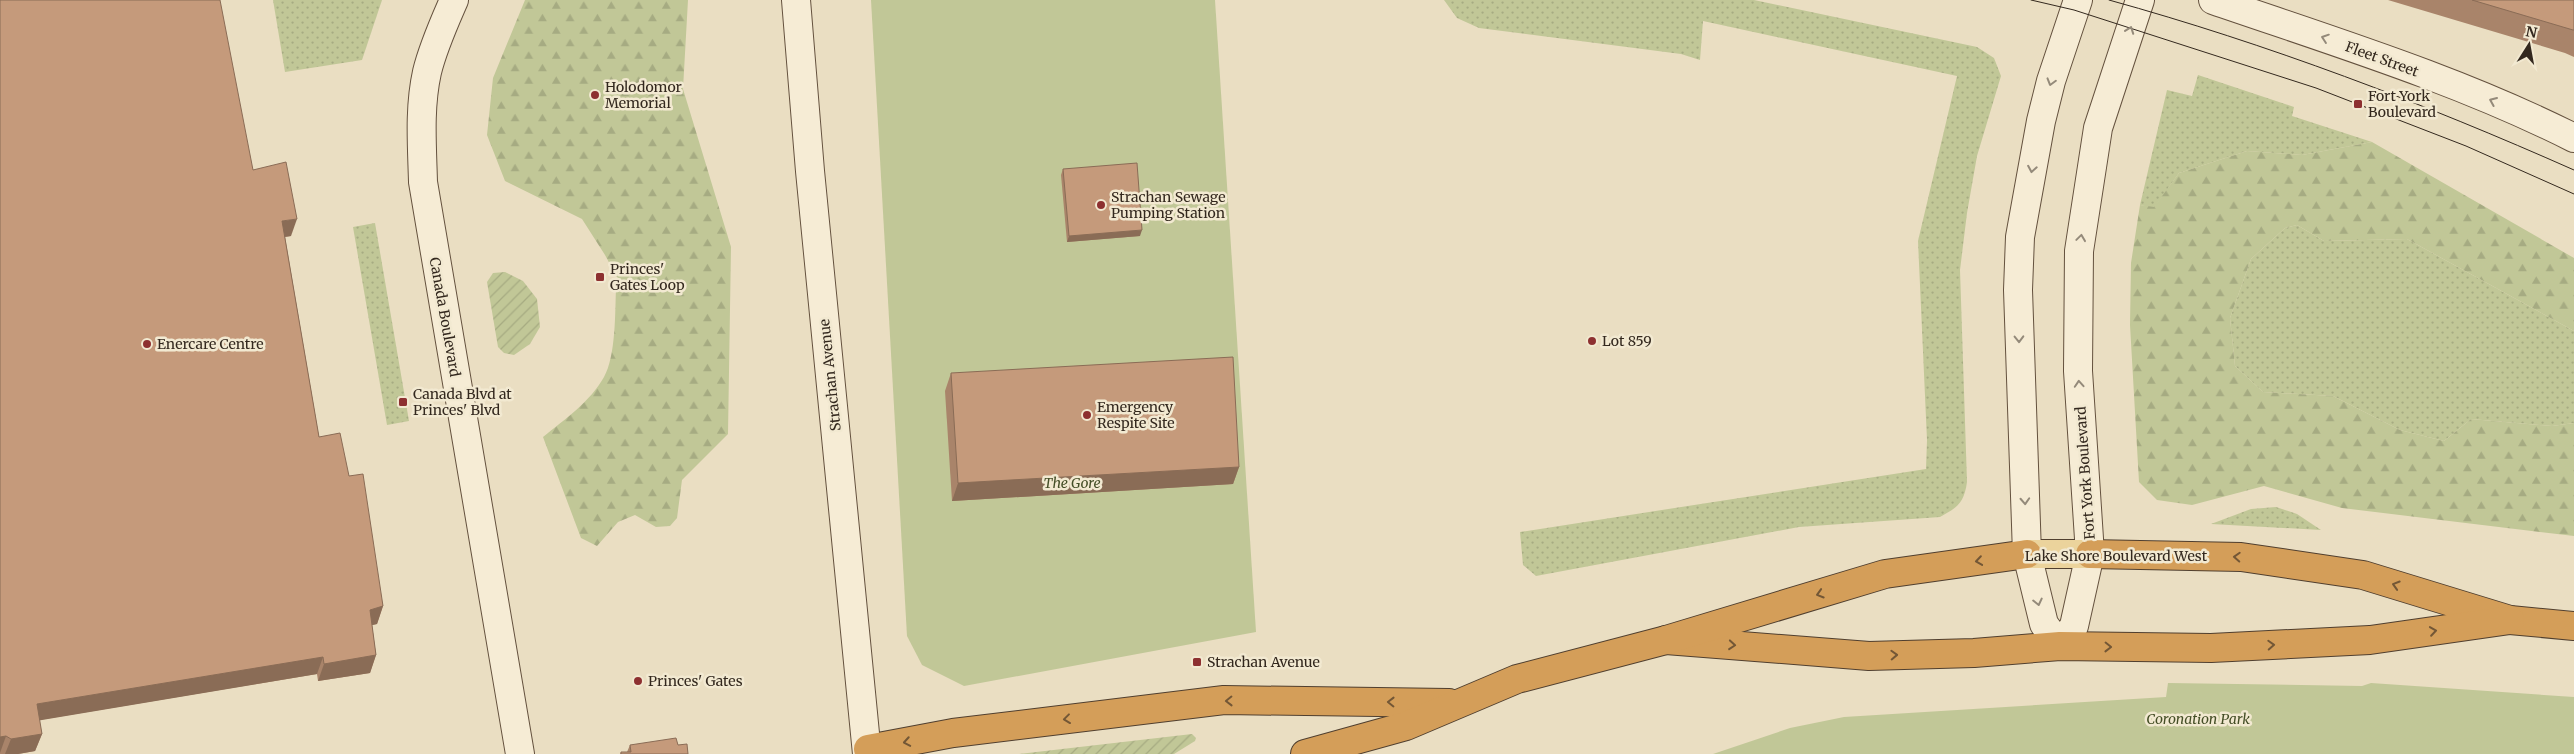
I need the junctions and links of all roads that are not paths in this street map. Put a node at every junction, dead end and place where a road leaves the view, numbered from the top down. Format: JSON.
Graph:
{"nodes":[{"id":1,"x":454,"y":0,"type":"edge"},
{"id":2,"x":796,"y":0,"type":"edge"},
{"id":3,"x":2078,"y":0,"type":"edge"},
{"id":4,"x":2140,"y":0,"type":"edge"},
{"id":5,"x":2213,"y":0,"type":"edge"},
{"id":6,"x":2574,"y":138,"type":"edge"},
{"id":7,"x":2027,"y":554,"type":"junction"},
{"id":8,"x":2090,"y":554,"type":"junction"},
{"id":9,"x":2510,"y":620,"type":"junction"},
{"id":10,"x":2574,"y":626,"type":"edge"},
{"id":11,"x":1666,"y":640,"type":"junction"},
{"id":12,"x":2060,"y":646,"type":"junction"},
{"id":13,"x":1458,"y":703,"type":"junction"},
{"id":14,"x":1406,"y":726,"type":"junction"},
{"id":15,"x":869,"y":752,"type":"edge"},
{"id":16,"x":520,"y":754,"type":"edge"},
{"id":17,"x":1305,"y":754,"type":"edge"},
{"id":18,"x":1373,"y":754,"type":"edge"}],
"edges":[{"from":1,"to":16,"type":"street","name":"Canada Boulevard"},
{"from":2,"to":15,"type":"street","name":"Strachan Avenue"},
{"from":3,"to":7,"type":"street","one_way":true},
{"from":8,"to":4,"type":"street","name":"Fort York Boulevard","one_way":true},
{"from":6,"to":5,"type":"street","name":"Fleet Street","one_way":true},
{"from":7,"to":8,"type":"main road","name":"Lake Shore Boulevard West"},
{"from":7,"to":11,"type":"highway","name":"Lake Shore Boulevard West","one_way":true},
{"from":7,"to":12,"type":"street","one_way":true},
{"from":9,"to":8,"type":"highway","name":"Lake Shore Boulevard West","one_way":true},
{"from":8,"to":12,"type":"street","name":"Fort York Boulevard"},
{"from":9,"to":10,"type":"highway","name":"Lake Shore Boulevard West"},
{"from":12,"to":9,"type":"highway","name":"Lake Shore Boulevard West","one_way":true},
{"from":11,"to":12,"type":"highway","name":"Lake Shore Boulevard West","one_way":true},
{"from":11,"to":13,"type":"highway","name":"Lake Shore Boulevard West"},
{"from":13,"to":14,"type":"highway","name":"Lake Shore Boulevard West"},
{"from":13,"to":15,"type":"highway","one_way":true},
{"from":14,"to":17,"type":"highway","name":"Lake Shore Boulevard West"},
{"from":14,"to":18,"type":"highway","name":"Lake Shore Boulevard West"}]}
